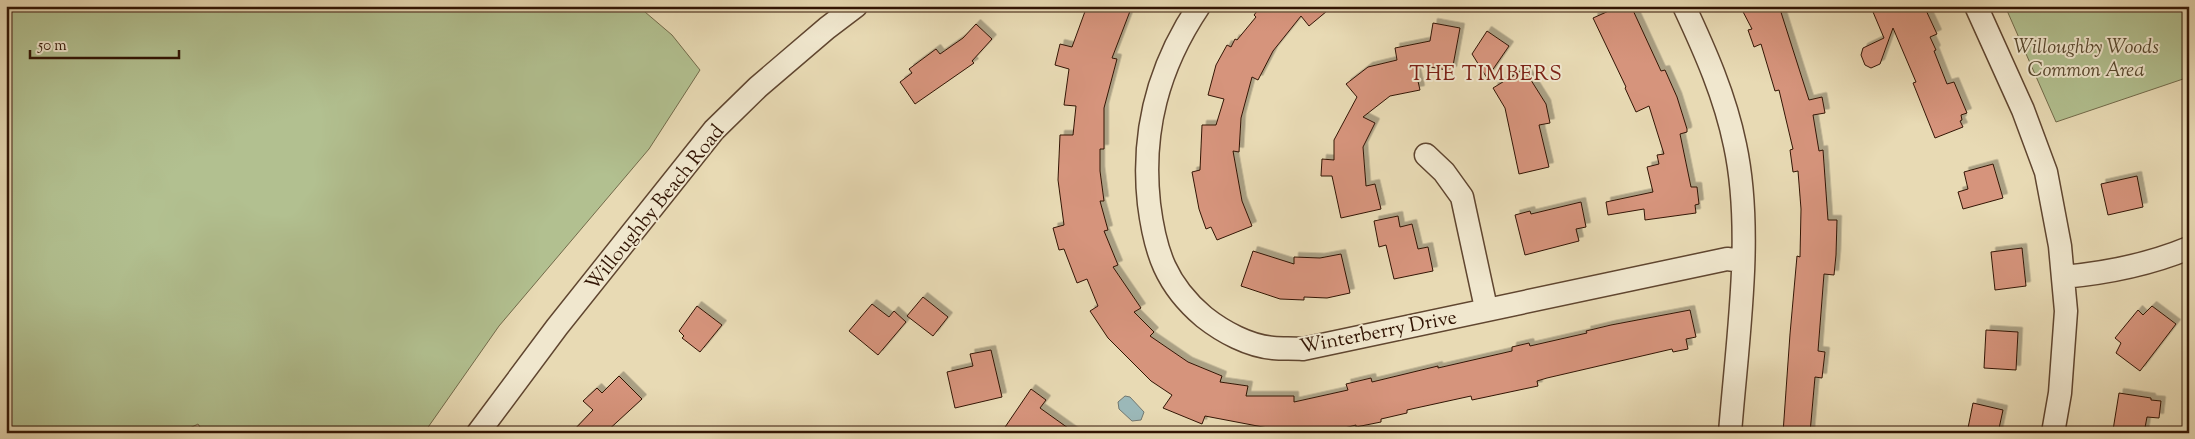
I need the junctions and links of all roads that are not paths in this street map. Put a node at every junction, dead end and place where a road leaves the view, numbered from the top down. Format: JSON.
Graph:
{"nodes":[{"id":1,"x":856,"y":6,"type":"edge"},
{"id":2,"x":1199,"y":6,"type":"edge"},
{"id":3,"x":1684,"y":6,"type":"edge"},
{"id":4,"x":1976,"y":6,"type":"edge"},
{"id":5,"x":1426,"y":155,"type":"dead end"},
{"id":6,"x":2189,"y":248,"type":"edge"},
{"id":7,"x":1743,"y":261,"type":"junction"},
{"id":8,"x":2063,"y":277,"type":"junction"},
{"id":9,"x":1486,"y":308,"type":"junction"},
{"id":10,"x":478,"y":433,"type":"edge"},
{"id":11,"x":1730,"y":433,"type":"edge"},
{"id":12,"x":2053,"y":433,"type":"edge"}],
"edges":[{"from":1,"to":10,"type":"street","name":"Willoughby Beach Road"},
{"from":2,"to":9,"type":"street","name":"Winterberry Drive"},
{"from":3,"to":7,"type":"street"},
{"from":4,"to":8,"type":"street"},
{"from":5,"to":9,"type":"street"},
{"from":6,"to":8,"type":"street"},
{"from":7,"to":9,"type":"street","name":"Winterberry Drive"},
{"from":7,"to":11,"type":"street"},
{"from":8,"to":12,"type":"street"}]}
